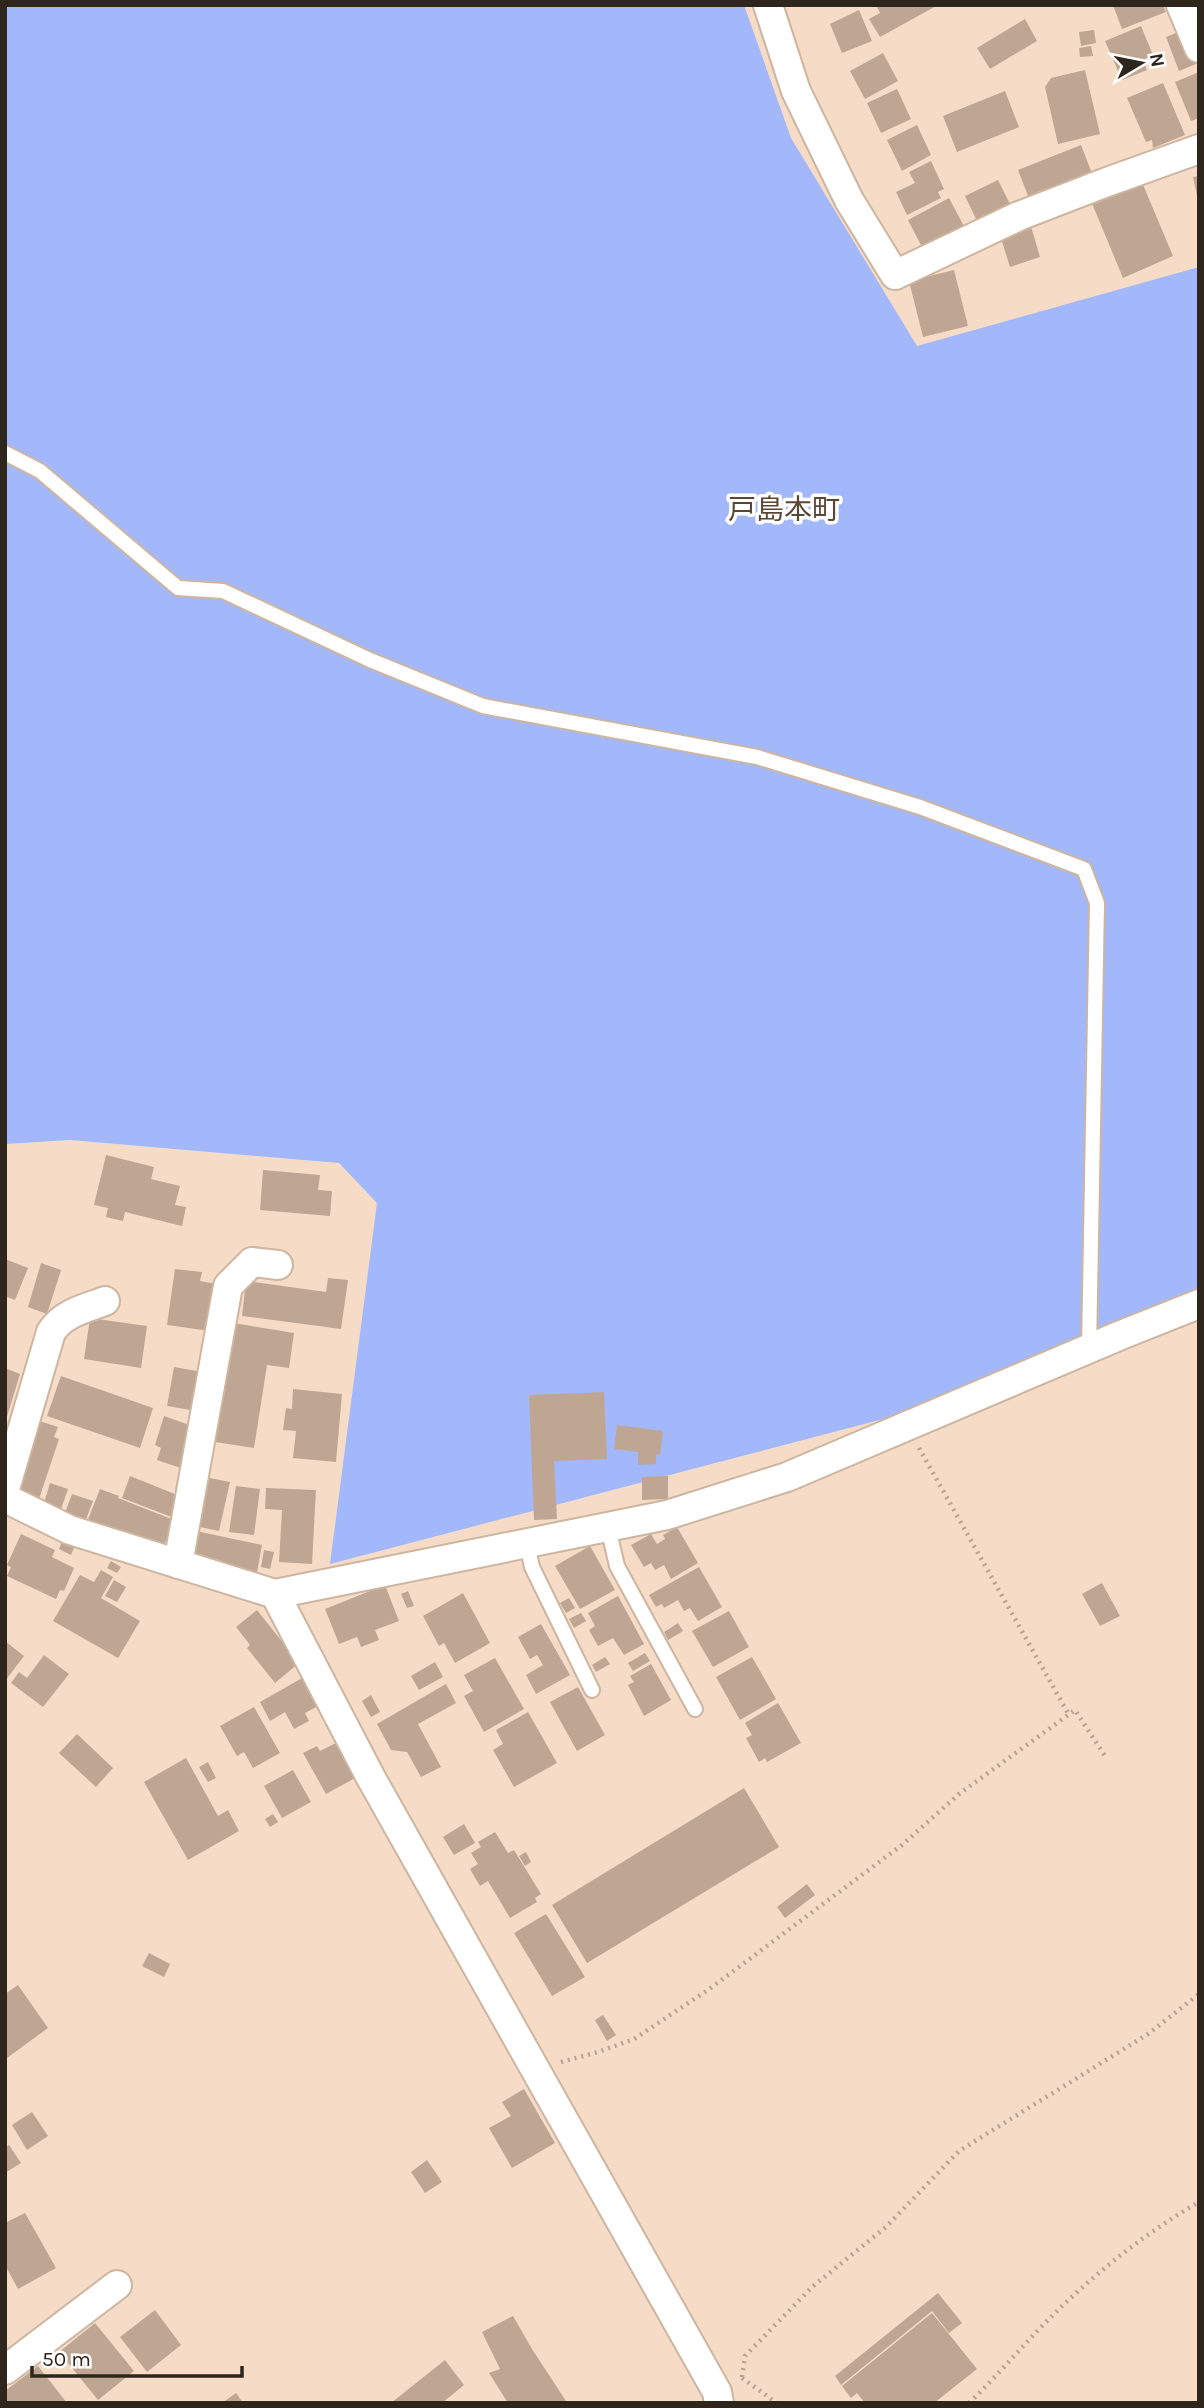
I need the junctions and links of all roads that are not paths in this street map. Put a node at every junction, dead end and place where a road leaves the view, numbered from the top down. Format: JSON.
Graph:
{"nodes":[{"id":1,"x":768,"y":5,"type":"edge"},
{"id":2,"x":1181,"y":5,"type":"edge"},
{"id":3,"x":1199,"y":48,"type":"edge"},
{"id":4,"x":1199,"y":149,"type":"edge"},
{"id":5,"x":5,"y":453,"type":"edge"},
{"id":6,"x":278,"y":1265,"type":"dead end"},
{"id":7,"x":105,"y":1301,"type":"dead end"},
{"id":8,"x":1199,"y":1304,"type":"edge"},
{"id":9,"x":1089,"y":1349,"type":"junction"},
{"id":10,"x":5,"y":1489,"type":"edge"},
{"id":11,"x":5,"y":1498,"type":"edge"},
{"id":12,"x":608,"y":1527,"type":"junction"},
{"id":13,"x":527,"y":1544,"type":"junction"},
{"id":14,"x":178,"y":1564,"type":"junction"},
{"id":15,"x":275,"y":1594,"type":"junction"},
{"id":16,"x":592,"y":1690,"type":"dead end"},
{"id":17,"x":695,"y":1709,"type":"dead end"},
{"id":18,"x":117,"y":2285,"type":"dead end"},
{"id":19,"x":5,"y":2370,"type":"edge"},
{"id":20,"x":719,"y":2403,"type":"edge"}],
"edges":[{"from":1,"to":4,"type":"street"},
{"from":2,"to":3,"type":"street"},
{"from":5,"to":9,"type":"lane"},
{"from":6,"to":14,"type":"street"},
{"from":7,"to":10,"type":"street"},
{"from":8,"to":9,"type":"street"},
{"from":9,"to":12,"type":"street"},
{"from":11,"to":14,"type":"street"},
{"from":12,"to":13,"type":"street"},
{"from":12,"to":17,"type":"lane"},
{"from":13,"to":15,"type":"street"},
{"from":13,"to":16,"type":"lane"},
{"from":14,"to":15,"type":"street"},
{"from":15,"to":20,"type":"street"},
{"from":18,"to":19,"type":"street"}]}
